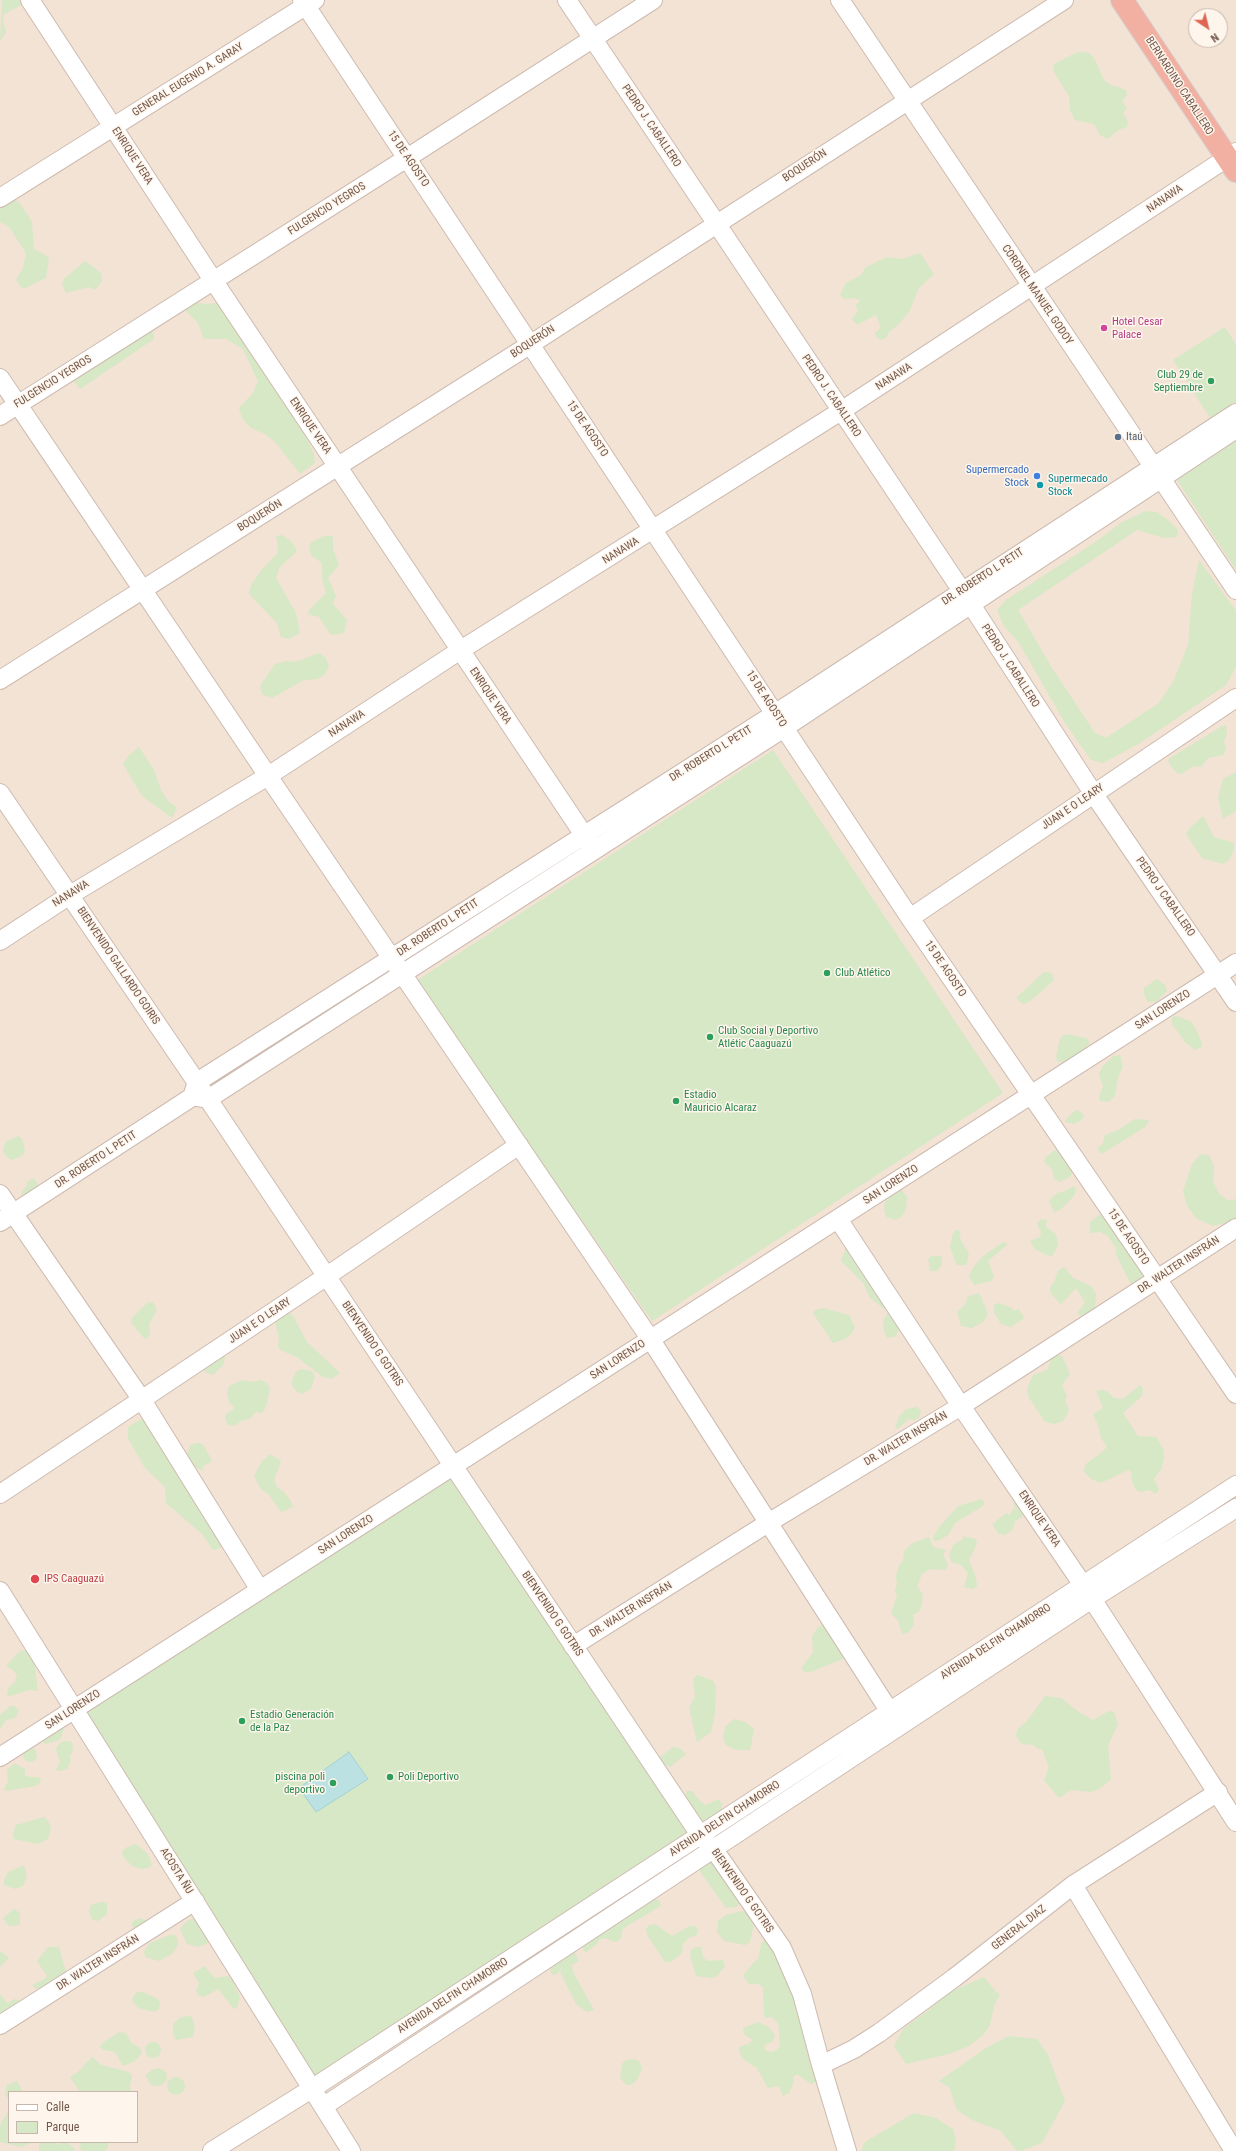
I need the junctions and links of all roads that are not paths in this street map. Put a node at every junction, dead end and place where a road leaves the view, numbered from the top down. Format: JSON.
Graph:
{"nodes":[{"id":1,"x":30,"y":0,"type":"edge"},
{"id":2,"x":567,"y":0,"type":"edge"},
{"id":3,"x":653,"y":0,"type":"edge"},
{"id":4,"x":840,"y":0,"type":"edge"},
{"id":5,"x":1064,"y":0,"type":"edge"},
{"id":6,"x":1122,"y":0,"type":"edge"},
{"id":7,"x":308,"y":2,"type":"edge"},
{"id":8,"x":593,"y":38,"type":"junction"},
{"id":9,"x":907,"y":101,"type":"junction"},
{"id":10,"x":113,"y":127,"type":"junction"},
{"id":11,"x":407,"y":158,"type":"junction"},
{"id":12,"x":1233,"y":160,"type":"edge"},
{"id":13,"x":0,"y":198,"type":"edge"},
{"id":14,"x":716,"y":224,"type":"junction"},
{"id":15,"x":213,"y":280,"type":"junction"},
{"id":16,"x":1031,"y":288,"type":"junction"},
{"id":17,"x":531,"y":344,"type":"junction"},
{"id":18,"x":0,"y":378,"type":"edge"},
{"id":19,"x":18,"y":404,"type":"junction"},
{"id":20,"x":841,"y":411,"type":"junction"},
{"id":21,"x":1236,"y":412,"type":"edge"},
{"id":22,"x":0,"y":416,"type":"edge"},
{"id":23,"x":1236,"y":429,"type":"edge"},
{"id":24,"x":337,"y":468,"type":"junction"},
{"id":25,"x":1156,"y":472,"type":"junction"},
{"id":26,"x":654,"y":530,"type":"junction"},
{"id":27,"x":142,"y":589,"type":"junction"},
{"id":28,"x":1236,"y":590,"type":"edge"},
{"id":29,"x":966,"y":598,"type":"junction"},
{"id":30,"x":459,"y":651,"type":"junction"},
{"id":31,"x":0,"y":680,"type":"edge"},
{"id":32,"x":1236,"y":698,"type":"edge"},
{"id":33,"x":780,"y":720,"type":"junction"},
{"id":34,"x":268,"y":776,"type":"junction"},
{"id":35,"x":0,"y":793,"type":"edge"},
{"id":36,"x":1093,"y":793,"type":"junction"},
{"id":37,"x":584,"y":835,"type":"junction"},
{"id":38,"x":594,"y":850,"type":"junction"},
{"id":39,"x":70,"y":895,"type":"junction"},
{"id":40,"x":910,"y":918,"type":"junction"},
{"id":41,"x":0,"y":941,"type":"edge"},
{"id":42,"x":392,"y":958,"type":"junction"},
{"id":43,"x":1236,"y":963,"type":"edge"},
{"id":44,"x":401,"y":974,"type":"junction"},
{"id":45,"x":1218,"y":974,"type":"junction"},
{"id":46,"x":1236,"y":1002,"type":"edge"},
{"id":47,"x":199,"y":1093,"type":"junction"},
{"id":48,"x":1031,"y":1095,"type":"junction"},
{"id":49,"x":519,"y":1145,"type":"junction"},
{"id":50,"x":0,"y":1194,"type":"edge"},
{"id":51,"x":7,"y":1218,"type":"edge"},
{"id":52,"x":838,"y":1219,"type":"junction"},
{"id":53,"x":1236,"y":1228,"type":"edge"},
{"id":54,"x":327,"y":1276,"type":"junction"},
{"id":55,"x":1157,"y":1280,"type":"junction"},
{"id":56,"x":650,"y":1340,"type":"junction"},
{"id":57,"x":1236,"y":1394,"type":"edge"},
{"id":58,"x":142,"y":1400,"type":"junction"},
{"id":59,"x":961,"y":1406,"type":"junction"},
{"id":60,"x":454,"y":1466,"type":"junction"},
{"id":61,"x":1236,"y":1485,"type":"edge"},
{"id":62,"x":0,"y":1494,"type":"edge"},
{"id":63,"x":1236,"y":1508,"type":"edge"},
{"id":64,"x":768,"y":1523,"type":"junction"},
{"id":65,"x":260,"y":1590,"type":"junction"},
{"id":66,"x":0,"y":1591,"type":"edge"},
{"id":67,"x":1088,"y":1592,"type":"junction"},
{"id":68,"x":573,"y":1646,"type":"junction"},
{"id":69,"x":75,"y":1709,"type":"junction"},
{"id":70,"x":889,"y":1712,"type":"junction"},
{"id":71,"x":899,"y":1726,"type":"junction"},
{"id":72,"x":0,"y":1757,"type":"edge"},
{"id":73,"x":1218,"y":1792,"type":"junction"},
{"id":74,"x":1236,"y":1822,"type":"edge"},
{"id":75,"x":700,"y":1835,"type":"junction"},
{"id":76,"x":713,"y":1848,"type":"junction"},
{"id":77,"x":1074,"y":1885,"type":"junction"},
{"id":78,"x":195,"y":1901,"type":"junction"},
{"id":79,"x":0,"y":2025,"type":"edge"},
{"id":80,"x":821,"y":2065,"type":"junction"},
{"id":81,"x":313,"y":2088,"type":"junction"},
{"id":82,"x":324,"y":2106,"type":"junction"},
{"id":83,"x":212,"y":2151,"type":"edge"},
{"id":84,"x":351,"y":2151,"type":"edge"},
{"id":85,"x":847,"y":2151,"type":"edge"},
{"id":86,"x":1234,"y":2151,"type":"edge"}],
"edges":[{"from":1,"to":10,"type":"street","name":"ENRIQUE VERA"},
{"from":2,"to":8,"type":"street","name":"PEDRO J. CABALLERO"},
{"from":3,"to":8,"type":"street","name":"FULGENCIO YEGROS"},
{"from":4,"to":9,"type":"street","name":"CORONEL MANUEL GODOY"},
{"from":5,"to":9,"type":"street","name":"BOQUERÓN"},
{"from":6,"to":12,"type":"highway","name":"BERNARDINO CABALLERO"},
{"from":7,"to":10,"type":"street","name":"GENERAL EUGENIO A. GARAY"},
{"from":7,"to":11,"type":"street","name":"15 DE AGOSTO"},
{"from":8,"to":11,"type":"street","name":"FULGENCIO YEGROS"},
{"from":8,"to":14,"type":"street","name":"PEDRO J. CABALLERO"},
{"from":9,"to":14,"type":"street","name":"BOQUERÓN"},
{"from":9,"to":16,"type":"street","name":"CORONEL MANUEL GODOY"},
{"from":10,"to":13,"type":"street","name":"GENERAL EUGENIO A. GARAY"},
{"from":10,"to":15,"type":"street","name":"ENRIQUE VERA"},
{"from":11,"to":15,"type":"street","name":"FULGENCIO YEGROS"},
{"from":11,"to":17,"type":"street","name":"15 DE AGOSTO"},
{"from":12,"to":16,"type":"street","name":"NANAWA"},
{"from":14,"to":17,"type":"street","name":"BOQUERÓN"},
{"from":14,"to":20,"type":"street","name":"PEDRO J. CABALLERO"},
{"from":15,"to":19,"type":"street","name":"FULGENCIO YEGROS"},
{"from":15,"to":24,"type":"street","name":"ENRIQUE VERA"},
{"from":16,"to":20,"type":"street","name":"NANAWA"},
{"from":16,"to":25,"type":"street","name":"CORONEL MANUEL GODOY"},
{"from":17,"to":24,"type":"street","name":"BOQUERÓN"},
{"from":17,"to":26,"type":"street","name":"15 DE AGOSTO"},
{"from":18,"to":19,"type":"street"},
{"from":19,"to":22,"type":"street","name":"FULGENCIO YEGROS"},
{"from":19,"to":27,"type":"street"},
{"from":20,"to":26,"type":"street","name":"NANAWA"},
{"from":20,"to":29,"type":"street","name":"PEDRO J. CABALLERO"},
{"from":21,"to":25,"type":"street","name":"DR. ROBERTO L PETIT"},
{"from":23,"to":25,"type":"street","name":"DR. ROBERTO L PETIT"},
{"from":24,"to":27,"type":"street","name":"BOQUERÓN"},
{"from":24,"to":30,"type":"street","name":"ENRIQUE VERA"},
{"from":25,"to":28,"type":"street","name":"CORONEL MANUEL GODOY"},
{"from":25,"to":29,"type":"street","name":"DR. ROBERTO L PETIT"},
{"from":26,"to":30,"type":"street","name":"NANAWA"},
{"from":26,"to":33,"type":"street","name":"15 DE AGOSTO"},
{"from":27,"to":31,"type":"street","name":"BOQUERÓN"},
{"from":27,"to":34,"type":"street"},
{"from":29,"to":33,"type":"street","name":"DR. ROBERTO L PETIT"},
{"from":29,"to":36,"type":"street","name":"PEDRO J. CABALLERO"},
{"from":30,"to":34,"type":"street","name":"NANAWA"},
{"from":30,"to":37,"type":"street","name":"ENRIQUE VERA"},
{"from":32,"to":36,"type":"street","name":"JUAN E O LEARY"},
{"from":33,"to":37,"type":"street","name":"DR. ROBERTO L PETIT"},
{"from":33,"to":38,"type":"street","name":"DR. ROBERTO L PETIT"},
{"from":33,"to":40,"type":"street","name":"15 DE AGOSTO"},
{"from":34,"to":39,"type":"street","name":"NANAWA"},
{"from":34,"to":42,"type":"street"},
{"from":35,"to":39,"type":"street","name":"BIENVENIDO GALLARDO GOIRIS"},
{"from":36,"to":40,"type":"street","name":"JUAN E O LEARY"},
{"from":36,"to":45,"type":"street","name":"PEDRO J CABALLERO"},
{"from":37,"to":38,"type":"street","name":"ENRIQUE VERA"},
{"from":37,"to":42,"type":"street","name":"DR. ROBERTO L PETIT"},
{"from":38,"to":44,"type":"street","name":"DR. ROBERTO L PETIT"},
{"from":39,"to":41,"type":"street","name":"NANAWA"},
{"from":39,"to":47,"type":"street","name":"BIENVENIDO GALLARDO GOIRIS"},
{"from":40,"to":48,"type":"street","name":"15 DE AGOSTO"},
{"from":42,"to":44,"type":"street"},
{"from":42,"to":47,"type":"street","name":"DR. ROBERTO L PETIT"},
{"from":43,"to":45,"type":"street","name":"SAN LORENZO"},
{"from":44,"to":47,"type":"street","name":"DR. ROBERTO L PETIT"},
{"from":44,"to":49,"type":"street"},
{"from":45,"to":46,"type":"street","name":"PEDRO J CABALLERO"},
{"from":45,"to":48,"type":"street","name":"SAN LORENZO"},
{"from":47,"to":51,"type":"street","name":"DR. ROBERTO L PETIT"},
{"from":47,"to":54,"type":"street","name":"BIENVENIDO G GOTRIS"},
{"from":48,"to":52,"type":"street","name":"SAN LORENZO"},
{"from":48,"to":55,"type":"street","name":"15 DE AGOSTO"},
{"from":49,"to":54,"type":"street","name":"JUAN E O LEARY"},
{"from":49,"to":56,"type":"street"},
{"from":50,"to":51,"type":"street"},
{"from":51,"to":58,"type":"street"},
{"from":52,"to":56,"type":"street","name":"SAN LORENZO"},
{"from":52,"to":59,"type":"street","name":"ENRIQUE VERA"},
{"from":53,"to":55,"type":"street","name":"DR. WALTER INSFRÁN"},
{"from":54,"to":58,"type":"street","name":"JUAN E O LEARY"},
{"from":54,"to":60,"type":"street","name":"BIENVENIDO G GOTRIS"},
{"from":55,"to":57,"type":"street","name":"15 DE AGOSTO"},
{"from":55,"to":59,"type":"street","name":"DR. WALTER INSFRÁN"},
{"from":56,"to":60,"type":"street","name":"SAN LORENZO"},
{"from":56,"to":64,"type":"street"},
{"from":58,"to":62,"type":"street","name":"JUAN E O LEARY"},
{"from":58,"to":65,"type":"street"},
{"from":59,"to":64,"type":"street","name":"DR. WALTER INSFRÁN"},
{"from":59,"to":67,"type":"street","name":"ENRIQUE VERA"},
{"from":60,"to":65,"type":"street","name":"SAN LORENZO"},
{"from":60,"to":68,"type":"street","name":"BIENVENIDO G GOTRIS"},
{"from":61,"to":67,"type":"street","name":"AVENIDA DELFIN CHAMORRO"},
{"from":63,"to":67,"type":"street","name":"AVENIDA DELFIN CHAMORRO"},
{"from":64,"to":68,"type":"street","name":"DR. WALTER INSFRÁN"},
{"from":64,"to":70,"type":"street"},
{"from":65,"to":69,"type":"street","name":"SAN LORENZO"},
{"from":66,"to":69,"type":"street","name":"ACOSTA ÑU"},
{"from":67,"to":70,"type":"street","name":"AVENIDA DELFIN CHAMORRO"},
{"from":67,"to":71,"type":"street","name":"AVENIDA DELFIN CHAMORRO"},
{"from":67,"to":73,"type":"street","name":"ENRIQUE VERA"},
{"from":68,"to":75,"type":"street","name":"BIENVENIDO G GOTRIS"},
{"from":69,"to":72,"type":"street","name":"SAN LORENZO"},
{"from":69,"to":78,"type":"street","name":"ACOSTA ÑU"},
{"from":70,"to":71,"type":"street"},
{"from":70,"to":75,"type":"street","name":"AVENIDA DELFIN CHAMORRO"},
{"from":71,"to":76,"type":"street","name":"AVENIDA DELFIN CHAMORRO"},
{"from":73,"to":74,"type":"street","name":"ENRIQUE VERA"},
{"from":73,"to":77,"type":"street","name":"GENERAL DIAZ"},
{"from":75,"to":76,"type":"street","name":"BIENVENIDO G GOTRIS"},
{"from":75,"to":81,"type":"street","name":"AVENIDA DELFIN CHAMORRO"},
{"from":76,"to":80,"type":"street","name":"BIENVENIDO G GOTRIS"},
{"from":76,"to":82,"type":"street","name":"AVENIDA DELFIN CHAMORRO"},
{"from":77,"to":80,"type":"street","name":"GENERAL DIAZ"},
{"from":77,"to":86,"type":"street"},
{"from":78,"to":79,"type":"street","name":"DR. WALTER INSFRÁN"},
{"from":78,"to":81,"type":"street","name":"ACOSTA ÑU"},
{"from":80,"to":85,"type":"street","name":"BIENVENIDO G GOTRIS"},
{"from":81,"to":82,"type":"street","name":"ACOSTA ÑU"},
{"from":81,"to":83,"type":"street","name":"AVENIDA DELFIN CHAMORRO"},
{"from":82,"to":84,"type":"street","name":"ACOSTA ÑU"}]}
